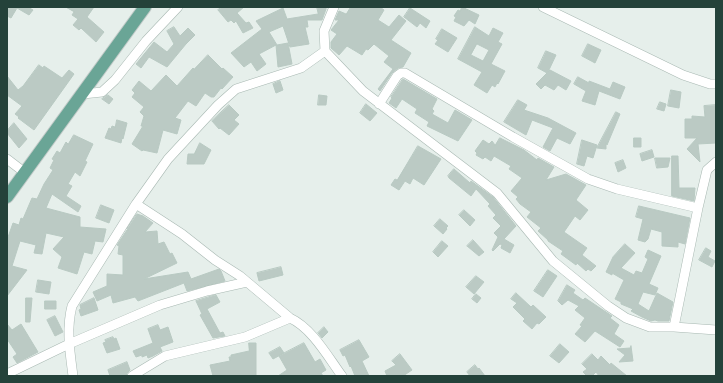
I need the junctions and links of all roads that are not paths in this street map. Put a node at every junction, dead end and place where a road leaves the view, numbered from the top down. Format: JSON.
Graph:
{"nodes":[{"id":1,"x":145,"y":7,"type":"edge"},
{"id":2,"x":178,"y":7,"type":"edge"},
{"id":3,"x":334,"y":7,"type":"edge"},
{"id":4,"x":543,"y":7,"type":"edge"},
{"id":5,"x":325,"y":51,"type":"junction"},
{"id":6,"x":716,"y":84,"type":"edge"},
{"id":7,"x":83,"y":94,"type":"junction"},
{"id":8,"x":380,"y":104,"type":"junction"},
{"id":9,"x":7,"y":159,"type":"edge"},
{"id":10,"x":716,"y":162,"type":"edge"},
{"id":11,"x":24,"y":172,"type":"junction"},
{"id":12,"x":7,"y":197,"type":"edge"},
{"id":13,"x":136,"y":204,"type":"junction"},
{"id":14,"x":698,"y":208,"type":"junction"},
{"id":15,"x":247,"y":282,"type":"junction"},
{"id":16,"x":290,"y":318,"type":"junction"},
{"id":17,"x":674,"y":327,"type":"junction"},
{"id":18,"x":716,"y":330,"type":"edge"},
{"id":19,"x":69,"y":344,"type":"junction"},
{"id":20,"x":8,"y":372,"type":"edge"},
{"id":21,"x":73,"y":376,"type":"edge"},
{"id":22,"x":132,"y":376,"type":"edge"},
{"id":23,"x":342,"y":376,"type":"edge"}],
"edges":[{"from":1,"to":7,"type":"main road"},
{"from":2,"to":7,"type":"street"},
{"from":3,"to":5,"type":"street"},
{"from":4,"to":6,"type":"street"},
{"from":5,"to":8,"type":"street"},
{"from":5,"to":13,"type":"street"},
{"from":7,"to":11,"type":"main road"},
{"from":8,"to":14,"type":"street"},
{"from":8,"to":17,"type":"street"},
{"from":9,"to":11,"type":"street"},
{"from":10,"to":14,"type":"street"},
{"from":11,"to":12,"type":"main road"},
{"from":13,"to":15,"type":"street"},
{"from":13,"to":19,"type":"street"},
{"from":14,"to":17,"type":"street"},
{"from":15,"to":16,"type":"street"},
{"from":15,"to":19,"type":"street"},
{"from":16,"to":22,"type":"street"},
{"from":16,"to":23,"type":"street"},
{"from":17,"to":18,"type":"street"},
{"from":19,"to":20,"type":"street"},
{"from":19,"to":21,"type":"street"}]}
